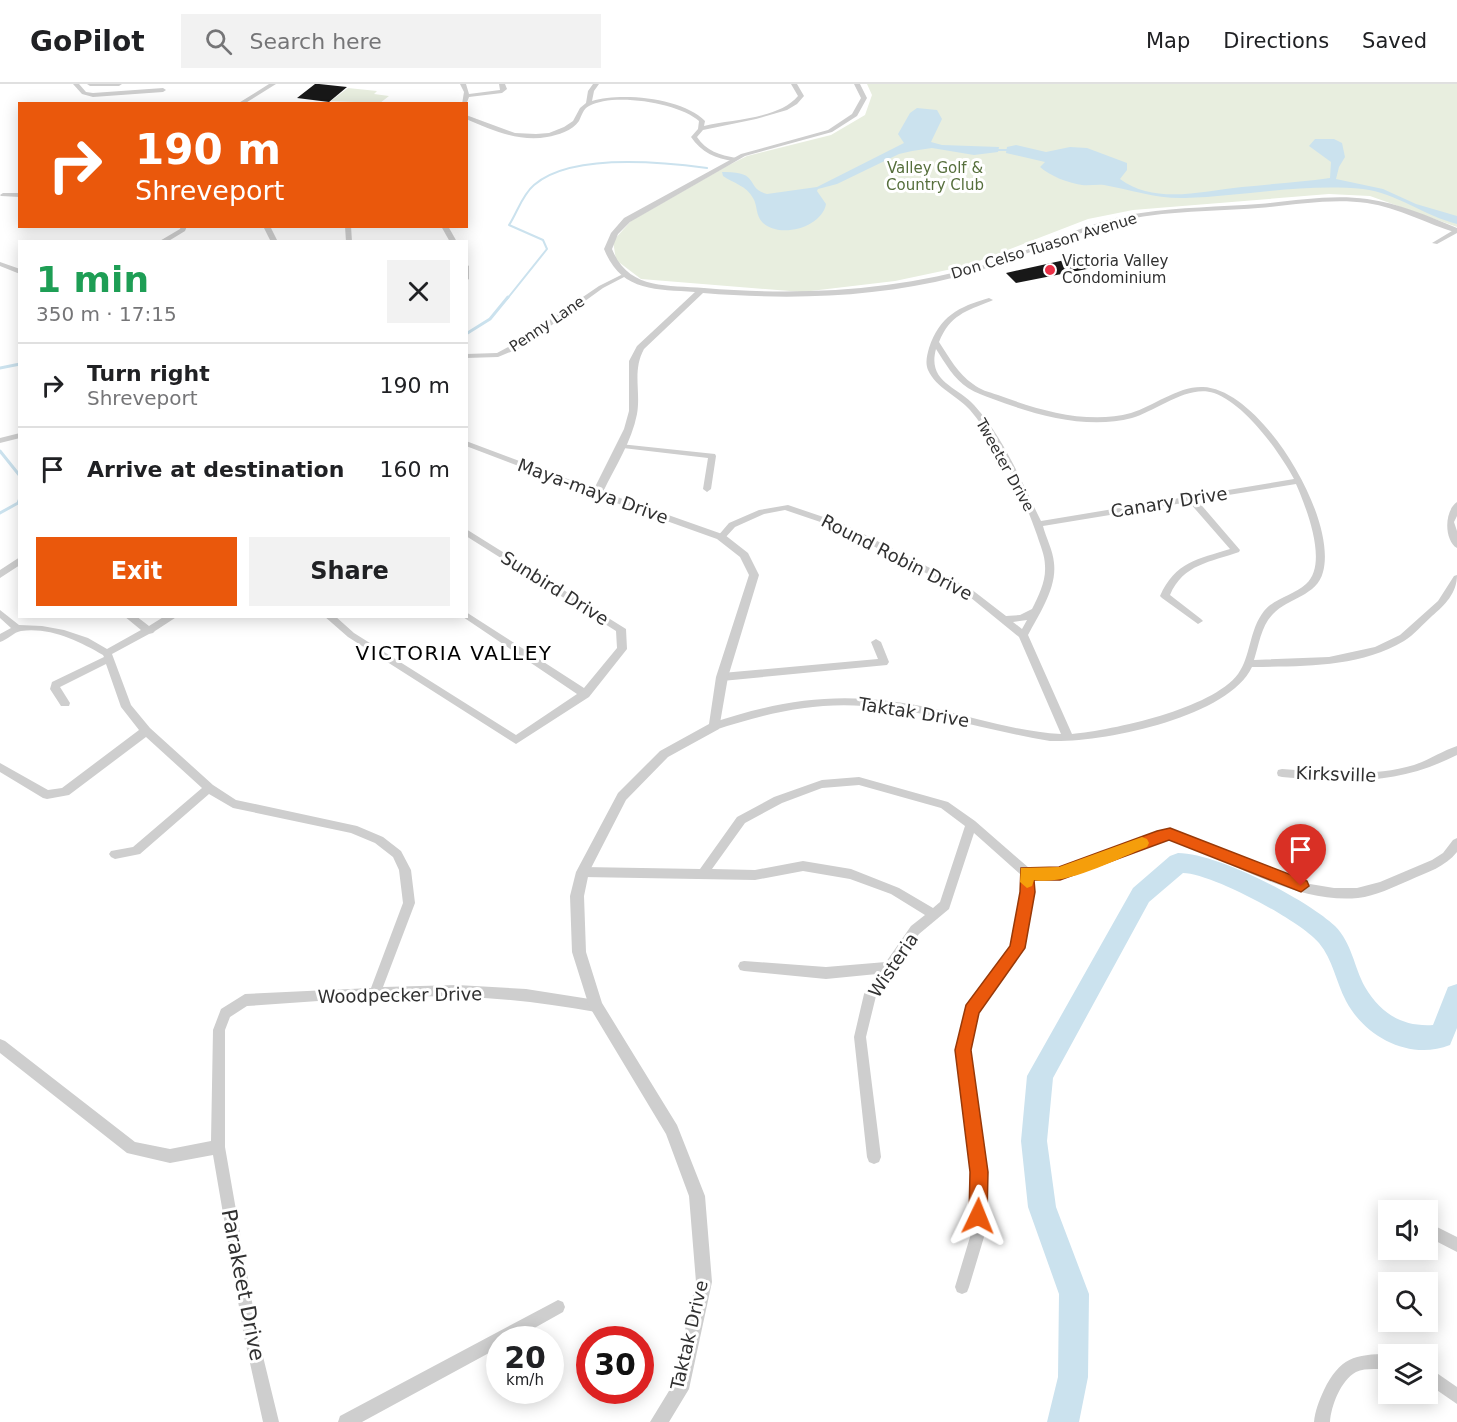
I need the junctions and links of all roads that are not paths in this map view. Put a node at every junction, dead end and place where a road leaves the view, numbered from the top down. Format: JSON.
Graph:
{"nodes":[{"id":1,"x":76,"y":84,"type":"edge"},
{"id":2,"x":90,"y":84,"type":"edge"},
{"id":3,"x":110,"y":84,"type":"edge"},
{"id":4,"x":119,"y":84,"type":"edge"},
{"id":5,"x":273,"y":84,"type":"edge"},
{"id":6,"x":463,"y":84,"type":"edge"},
{"id":7,"x":502,"y":84,"type":"edge"},
{"id":8,"x":596,"y":84,"type":"edge"},
{"id":9,"x":794,"y":84,"type":"edge"},
{"id":10,"x":857,"y":84,"type":"edge"},
{"id":11,"x":163,"y":90,"type":"dead end"},
{"id":12,"x":467,"y":96,"type":"junction"},
{"id":13,"x":242,"y":102,"type":"edge"},
{"id":14,"x":466,"y":102,"type":"edge"},
{"id":15,"x":589,"y":103,"type":"junction"},
{"id":16,"x":468,"y":118,"type":"edge"},
{"id":17,"x":700,"y":129,"type":"junction"},
{"id":18,"x":734,"y":159,"type":"junction"},
{"id":19,"x":3,"y":195,"type":"dead end"},
{"id":20,"x":18,"y":195,"type":"edge"},
{"id":21,"x":184,"y":228,"type":"edge"},
{"id":22,"x":1457,"y":230,"type":"edge"},
{"id":23,"x":165,"y":240,"type":"edge"},
{"id":24,"x":1435,"y":243,"type":"dead end"},
{"id":25,"x":0,"y":264,"type":"edge"},
{"id":26,"x":18,"y":271,"type":"edge"},
{"id":27,"x":623,"y":276,"type":"junction"},
{"id":28,"x":701,"y":291,"type":"junction"},
{"id":29,"x":989,"y":300,"type":"dead end"},
{"id":30,"x":936,"y":343,"type":"junction"},
{"id":31,"x":468,"y":356,"type":"edge"},
{"id":32,"x":18,"y":436,"type":"edge"},
{"id":33,"x":1,"y":441,"type":"edge"},
{"id":34,"x":468,"y":444,"type":"edge"},
{"id":35,"x":623,"y":446,"type":"junction"},
{"id":36,"x":1299,"y":481,"type":"junction"},
{"id":37,"x":707,"y":489,"type":"dead end"},
{"id":38,"x":597,"y":493,"type":"junction"},
{"id":39,"x":1191,"y":499,"type":"junction"},
{"id":40,"x":1457,"y":505,"type":"edge"},
{"id":41,"x":1038,"y":524,"type":"junction"},
{"id":42,"x":468,"y":533,"type":"edge"},
{"id":43,"x":721,"y":537,"type":"junction"},
{"id":44,"x":1457,"y":545,"type":"edge"},
{"id":45,"x":18,"y":562,"type":"edge"},
{"id":46,"x":0,"y":575,"type":"edge"},
{"id":47,"x":1457,"y":578,"type":"edge"},
{"id":48,"x":1036,"y":611,"type":"junction"},
{"id":49,"x":0,"y":614,"type":"edge"},
{"id":50,"x":468,"y":616,"type":"edge"},
{"id":51,"x":131,"y":618,"type":"edge"},
{"id":52,"x":171,"y":618,"type":"edge"},
{"id":53,"x":330,"y":618,"type":"edge"},
{"id":54,"x":1004,"y":620,"type":"junction"},
{"id":55,"x":1198,"y":621,"type":"dead end"},
{"id":56,"x":17,"y":628,"type":"junction"},
{"id":57,"x":150,"y":631,"type":"junction"},
{"id":58,"x":1023,"y":635,"type":"junction"},
{"id":59,"x":0,"y":639,"type":"edge"},
{"id":60,"x":876,"y":642,"type":"dead end"},
{"id":61,"x":107,"y":656,"type":"junction"},
{"id":62,"x":1248,"y":664,"type":"junction"},
{"id":63,"x":722,"y":677,"type":"junction"},
{"id":64,"x":585,"y":694,"type":"junction"},
{"id":65,"x":65,"y":703,"type":"dead end"},
{"id":66,"x":715,"y":726,"type":"junction"},
{"id":67,"x":146,"y":731,"type":"junction"},
{"id":68,"x":1068,"y":737,"type":"junction"},
{"id":69,"x":1457,"y":750,"type":"edge"},
{"id":70,"x":0,"y":767,"type":"edge"},
{"id":71,"x":1282,"y":773,"type":"dead end"},
{"id":72,"x":209,"y":788,"type":"junction"},
{"id":73,"x":971,"y":824,"type":"junction"},
{"id":74,"x":1457,"y":843,"type":"edge"},
{"id":75,"x":115,"y":854,"type":"dead end"},
{"id":76,"x":583,"y":872,"type":"junction"},
{"id":77,"x":1026,"y":872,"type":"junction"},
{"id":78,"x":702,"y":875,"type":"junction"},
{"id":79,"x":934,"y":914,"type":"junction"},
{"id":80,"x":744,"y":966,"type":"dead end"},
{"id":81,"x":889,"y":967,"type":"junction"},
{"id":82,"x":375,"y":993,"type":"junction"},
{"id":83,"x":596,"y":1006,"type":"junction"},
{"id":84,"x":219,"y":1030,"type":"joint"},
{"id":85,"x":0,"y":1045,"type":"edge"},
{"id":86,"x":218,"y":1147,"type":"junction"},
{"id":87,"x":874,"y":1157,"type":"dead end"},
{"id":88,"x":1438,"y":1235,"type":"edge"},
{"id":89,"x":1457,"y":1245,"type":"edge"},
{"id":90,"x":962,"y":1287,"type":"dead end"},
{"id":91,"x":558,"y":1307,"type":"dead end"},
{"id":92,"x":1378,"y":1362,"type":"edge"},
{"id":93,"x":1438,"y":1383,"type":"edge"},
{"id":94,"x":1457,"y":1396,"type":"edge"},
{"id":95,"x":271,"y":1422,"type":"edge"},
{"id":96,"x":346,"y":1422,"type":"edge"},
{"id":97,"x":659,"y":1422,"type":"edge"},
{"id":98,"x":1322,"y":1422,"type":"edge"}],
"edges":[{"from":1,"to":11,"type":"street"},
{"from":2,"to":3,"type":"street"},
{"from":3,"to":4,"type":"street"},
{"from":5,"to":13,"type":"street"},
{"from":6,"to":12,"type":"street"},
{"from":7,"to":12,"type":"street"},
{"from":8,"to":15,"type":"street"},
{"from":9,"to":17,"type":"street"},
{"from":10,"to":18,"type":"street"},
{"from":12,"to":14,"type":"street"},
{"from":15,"to":16,"type":"street"},
{"from":15,"to":17,"type":"street"},
{"from":17,"to":18,"type":"street"},
{"from":18,"to":27,"type":"street"},
{"from":19,"to":20,"type":"street"},
{"from":21,"to":23,"type":"street"},
{"from":22,"to":24,"type":"street"},
{"from":22,"to":28,"type":"street","name":"Don Celso Tuason Avenue"},
{"from":25,"to":26,"type":"street"},
{"from":27,"to":28,"type":"street","name":"Don Celso Tuason Avenue"},
{"from":27,"to":31,"type":"street","name":"Penny Lane"},
{"from":28,"to":35,"type":"street"},
{"from":29,"to":30,"type":"street","name":"Tweeter Drive"},
{"from":30,"to":36,"type":"street","name":"Taktak Drive"},
{"from":30,"to":41,"type":"street","name":"Tweeter Drive"},
{"from":32,"to":33,"type":"street"},
{"from":34,"to":38,"type":"street","name":"Maya-maya Drive"},
{"from":35,"to":37,"type":"street"},
{"from":35,"to":38,"type":"street"},
{"from":36,"to":39,"type":"street","name":"Canary Drive"},
{"from":36,"to":62,"type":"street","name":"Taktak Drive"},
{"from":38,"to":43,"type":"street","name":"Maya-maya Drive"},
{"from":39,"to":41,"type":"street","name":"Canary Drive"},
{"from":39,"to":55,"type":"street"},
{"from":40,"to":44,"type":"street"},
{"from":41,"to":48,"type":"street","name":"Tweeter Drive"},
{"from":42,"to":64,"type":"street","name":"Sunbird Drive"},
{"from":43,"to":54,"type":"street","name":"Round Robin Drive"},
{"from":43,"to":63,"type":"street"},
{"from":45,"to":46,"type":"street"},
{"from":47,"to":62,"type":"street"},
{"from":48,"to":54,"type":"street"},
{"from":48,"to":58,"type":"street","name":"Tweeter Drive"},
{"from":49,"to":56,"type":"street"},
{"from":50,"to":64,"type":"street"},
{"from":51,"to":57,"type":"street"},
{"from":52,"to":57,"type":"street"},
{"from":53,"to":64,"type":"street","name":"Sunbird Drive"},
{"from":54,"to":58,"type":"street","name":"Round Robin Drive"},
{"from":56,"to":59,"type":"street"},
{"from":56,"to":61,"type":"street"},
{"from":57,"to":61,"type":"street"},
{"from":58,"to":68,"type":"street","name":"Round Robin Drive"},
{"from":60,"to":63,"type":"street"},
{"from":61,"to":65,"type":"street"},
{"from":61,"to":67,"type":"street"},
{"from":62,"to":68,"type":"street","name":"Taktak Drive"},
{"from":63,"to":66,"type":"street"},
{"from":66,"to":68,"type":"street","name":"Taktak Drive"},
{"from":66,"to":76,"type":"street","name":"Taktak Drive"},
{"from":67,"to":70,"type":"street"},
{"from":67,"to":72,"type":"street"},
{"from":69,"to":71,"type":"street","name":"Kirksville"},
{"from":72,"to":75,"type":"street"},
{"from":72,"to":82,"type":"street"},
{"from":73,"to":77,"type":"street"},
{"from":73,"to":78,"type":"street"},
{"from":73,"to":79,"type":"street","name":"Wisteria"},
{"from":74,"to":77,"type":"street"},
{"from":76,"to":78,"type":"street"},
{"from":76,"to":83,"type":"street","name":"Taktak Drive"},
{"from":77,"to":90,"type":"street"},
{"from":78,"to":79,"type":"street"},
{"from":79,"to":81,"type":"street","name":"Wisteria"},
{"from":80,"to":81,"type":"street"},
{"from":81,"to":87,"type":"street","name":"Wisteria"},
{"from":82,"to":83,"type":"street","name":"Woodpecker Drive"},
{"from":82,"to":84,"type":"street","name":"Woodpecker Drive"},
{"from":83,"to":97,"type":"street","name":"Taktak Drive"},
{"from":84,"to":86,"type":"street","name":"Parakeet Drive"},
{"from":85,"to":86,"type":"street"},
{"from":86,"to":95,"type":"street","name":"Parakeet Drive"},
{"from":88,"to":89,"type":"street"},
{"from":91,"to":96,"type":"street"},
{"from":92,"to":98,"type":"street"},
{"from":93,"to":94,"type":"street"}]}
